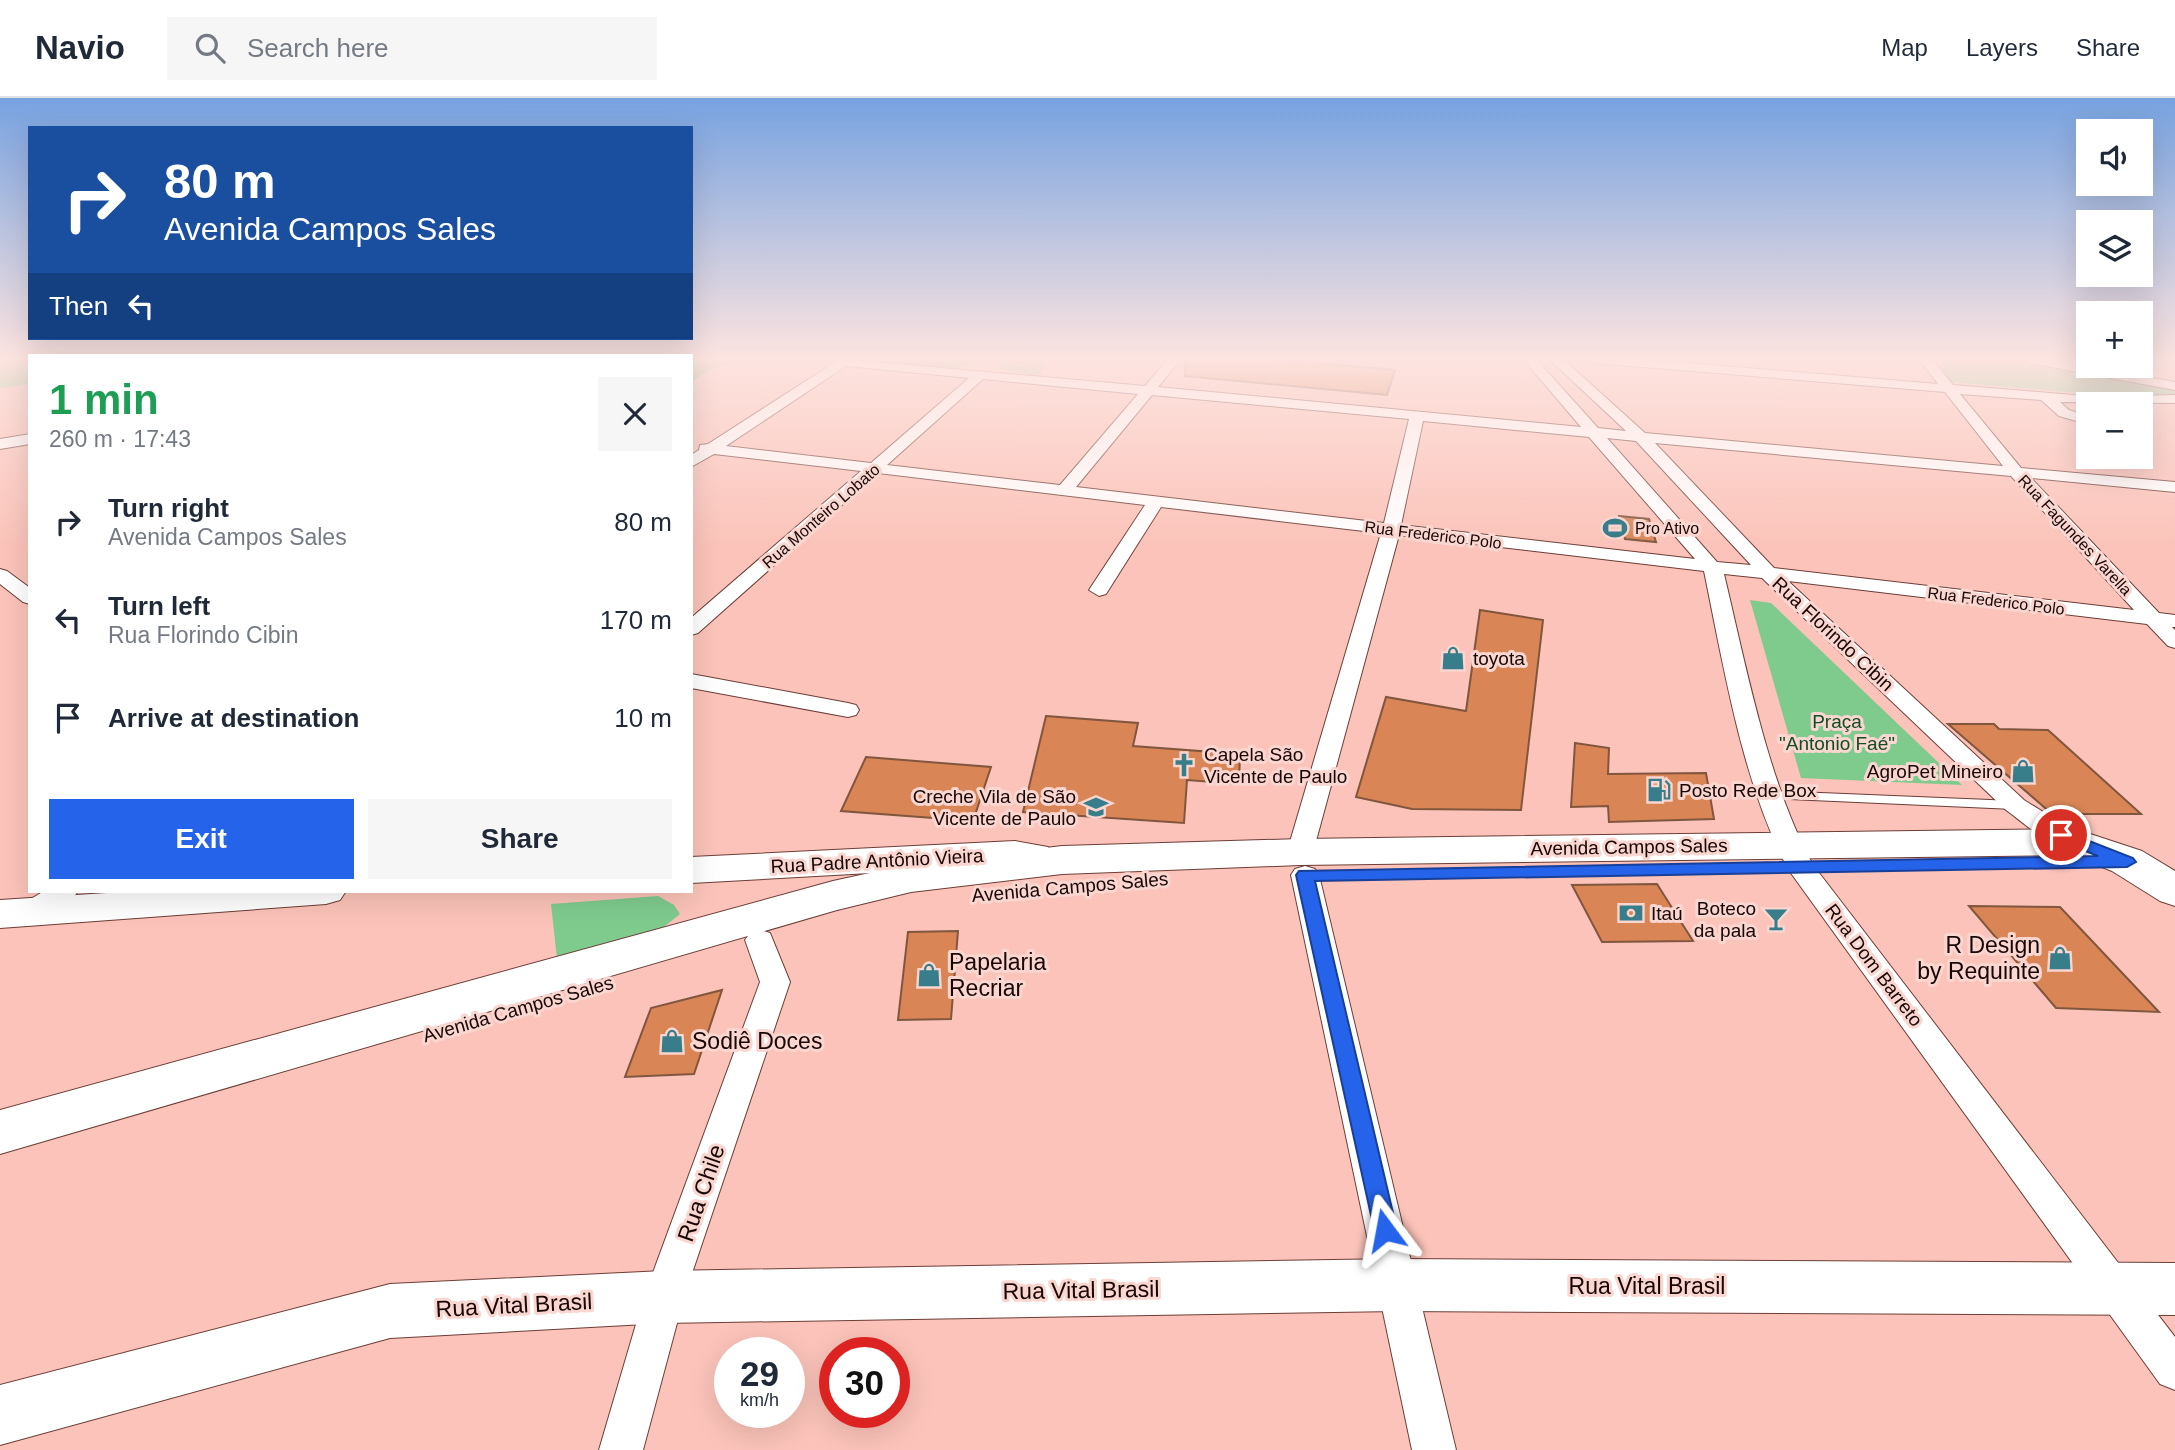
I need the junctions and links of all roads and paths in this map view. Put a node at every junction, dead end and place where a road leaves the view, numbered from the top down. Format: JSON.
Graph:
{"nodes":[{"id":1,"x":751,"y":422,"type":"edge"},
{"id":2,"x":927,"y":422,"type":"edge"},
{"id":3,"x":1123,"y":422,"type":"edge"},
{"id":4,"x":1416,"y":422,"type":"edge"},
{"id":5,"x":1475,"y":422,"type":"edge"},
{"id":6,"x":1586,"y":422,"type":"edge"},
{"id":7,"x":1625,"y":422,"type":"edge"},
{"id":8,"x":1975,"y":422,"type":"edge"},
{"id":9,"x":1598,"y":435,"type":"junction"},
{"id":10,"x":1641,"y":437,"type":"junction"},
{"id":11,"x":28,"y":439,"type":"edge"},
{"id":12,"x":0,"y":444,"type":"edge"},
{"id":13,"x":693,"y":447,"type":"edge"},
{"id":14,"x":710,"y":449,"type":"junction"},
{"id":15,"x":693,"y":461,"type":"edge"},
{"id":16,"x":875,"y":469,"type":"junction"},
{"id":17,"x":2016,"y":472,"type":"junction"},
{"id":18,"x":2175,"y":488,"type":"edge"},
{"id":19,"x":1063,"y":492,"type":"junction"},
{"id":20,"x":1155,"y":503,"type":"junction"},
{"id":21,"x":1391,"y":530,"type":"junction"},
{"id":22,"x":1713,"y":568,"type":"junction"},
{"id":23,"x":0,"y":575,"type":"edge"},
{"id":24,"x":1770,"y":575,"type":"junction"},
{"id":25,"x":1099,"y":590,"type":"dead end"},
{"id":26,"x":28,"y":596,"type":"edge"},
{"id":27,"x":2153,"y":619,"type":"junction"},
{"id":28,"x":2175,"y":621,"type":"edge"},
{"id":29,"x":693,"y":627,"type":"edge"},
{"id":30,"x":2175,"y":642,"type":"edge"},
{"id":31,"x":693,"y":681,"type":"edge"},
{"id":32,"x":848,"y":710,"type":"dead end"},
{"id":33,"x":1770,"y":795,"type":"junction"},
{"id":34,"x":2015,"y":805,"type":"junction"},
{"id":35,"x":2075,"y":842,"type":"junction"},
{"id":36,"x":1796,"y":857,"type":"junction"},
{"id":37,"x":1062,"y":860,"type":"junction"},
{"id":38,"x":2175,"y":861,"type":"edge"},
{"id":39,"x":2127,"y":862,"type":"junction"},
{"id":40,"x":1302,"y":864,"type":"junction"},
{"id":41,"x":693,"y":870,"type":"edge"},
{"id":42,"x":2175,"y":891,"type":"edge"},
{"id":43,"x":60,"y":893,"type":"edge"},
{"id":44,"x":298,"y":893,"type":"edge"},
{"id":45,"x":15,"y":913,"type":"edge"},
{"id":46,"x":760,"y":940,"type":"junction"},
{"id":47,"x":0,"y":1132,"type":"edge"},
{"id":48,"x":0,"y":1159,"type":"edge"},
{"id":49,"x":1397,"y":1285,"type":"junction"},
{"id":50,"x":2115,"y":1289,"type":"junction"},
{"id":51,"x":2175,"y":1289,"type":"edge"},
{"id":52,"x":664,"y":1297,"type":"junction"},
{"id":53,"x":2175,"y":1370,"type":"edge"},
{"id":54,"x":0,"y":1415,"type":"edge"},
{"id":55,"x":621,"y":1450,"type":"edge"},
{"id":56,"x":1434,"y":1450,"type":"edge"}],
"edges":[{"from":1,"to":14,"type":"street"},
{"from":2,"to":16,"type":"street","name":"Rua Monteiro Lobato"},
{"from":3,"to":19,"type":"street"},
{"from":4,"to":21,"type":"street"},
{"from":5,"to":9,"type":"street"},
{"from":6,"to":9,"type":"street","name":"Rua Dom Barreto"},
{"from":7,"to":10,"type":"street","name":"Rua Florindo Cibin"},
{"from":8,"to":17,"type":"street","name":"Rua Fagundes Varella"},
{"from":9,"to":10,"type":"street"},
{"from":9,"to":22,"type":"street","name":"Rua Dom Barreto"},
{"from":10,"to":17,"type":"street"},
{"from":10,"to":24,"type":"street","name":"Rua Florindo Cibin"},
{"from":11,"to":12,"type":"street"},
{"from":13,"to":14,"type":"street","name":"Rua Frederico Polo"},
{"from":14,"to":15,"type":"street"},
{"from":14,"to":16,"type":"street","name":"Rua Frederico Polo"},
{"from":16,"to":19,"type":"street","name":"Rua Frederico Polo"},
{"from":16,"to":29,"type":"street","name":"Rua Monteiro Lobato"},
{"from":17,"to":18,"type":"street"},
{"from":17,"to":27,"type":"street","name":"Rua Fagundes Varella"},
{"from":19,"to":20,"type":"street","name":"Rua Frederico Polo"},
{"from":20,"to":21,"type":"street","name":"Rua Frederico Polo"},
{"from":20,"to":25,"type":"street"},
{"from":21,"to":22,"type":"street","name":"Rua Frederico Polo"},
{"from":21,"to":40,"type":"street"},
{"from":22,"to":24,"type":"street","name":"Rua Frederico Polo"},
{"from":22,"to":33,"type":"street","name":"Rua Dom Barreto"},
{"from":23,"to":26,"type":"street"},
{"from":24,"to":27,"type":"street","name":"Rua Frederico Polo"},
{"from":24,"to":34,"type":"street","name":"Rua Florindo Cibin"},
{"from":27,"to":28,"type":"street","name":"Rua Frederico Polo"},
{"from":27,"to":30,"type":"street","name":"Rua Fagundes Varella"},
{"from":31,"to":32,"type":"street"},
{"from":33,"to":34,"type":"lane"},
{"from":33,"to":36,"type":"street","name":"Rua Dom Barreto"},
{"from":34,"to":35,"type":"street","name":"Rua Florindo Cibin"},
{"from":35,"to":36,"type":"main road","name":"Avenida Campos Sales"},
{"from":35,"to":39,"type":"main road","name":"Rua Florindo Cibin"},
{"from":36,"to":39,"type":"main road","name":"Avenida Campos Sales"},
{"from":36,"to":40,"type":"main road","name":"Avenida Campos Sales"},
{"from":36,"to":50,"type":"street","name":"Rua Dom Barreto"},
{"from":37,"to":40,"type":"main road","name":"Avenida Campos Sales"},
{"from":37,"to":41,"type":"street","name":"Rua Padre Antônio Vieira"},
{"from":37,"to":47,"type":"main road","name":"Avenida Campos Sales"},
{"from":38,"to":39,"type":"main road","name":"Avenida Campos Sales"},
{"from":39,"to":42,"type":"main road","name":"Rua Florindo Cibin"},
{"from":40,"to":46,"type":"main road","name":"Avenida Campos Sales"},
{"from":40,"to":49,"type":"street"},
{"from":43,"to":45,"type":"street"},
{"from":44,"to":45,"type":"street"},
{"from":46,"to":48,"type":"main road","name":"Avenida Campos Sales"},
{"from":46,"to":52,"type":"street","name":"Rua Chile"},
{"from":49,"to":50,"type":"street","name":"Rua Vital Brasil"},
{"from":49,"to":52,"type":"street","name":"Rua Vital Brasil"},
{"from":49,"to":56,"type":"street"},
{"from":50,"to":51,"type":"street","name":"Rua Vital Brasil"},
{"from":50,"to":53,"type":"street","name":"Rua Dom Barreto"},
{"from":52,"to":54,"type":"street","name":"Rua Vital Brasil"},
{"from":52,"to":55,"type":"street","name":"Rua Chile"}]}
